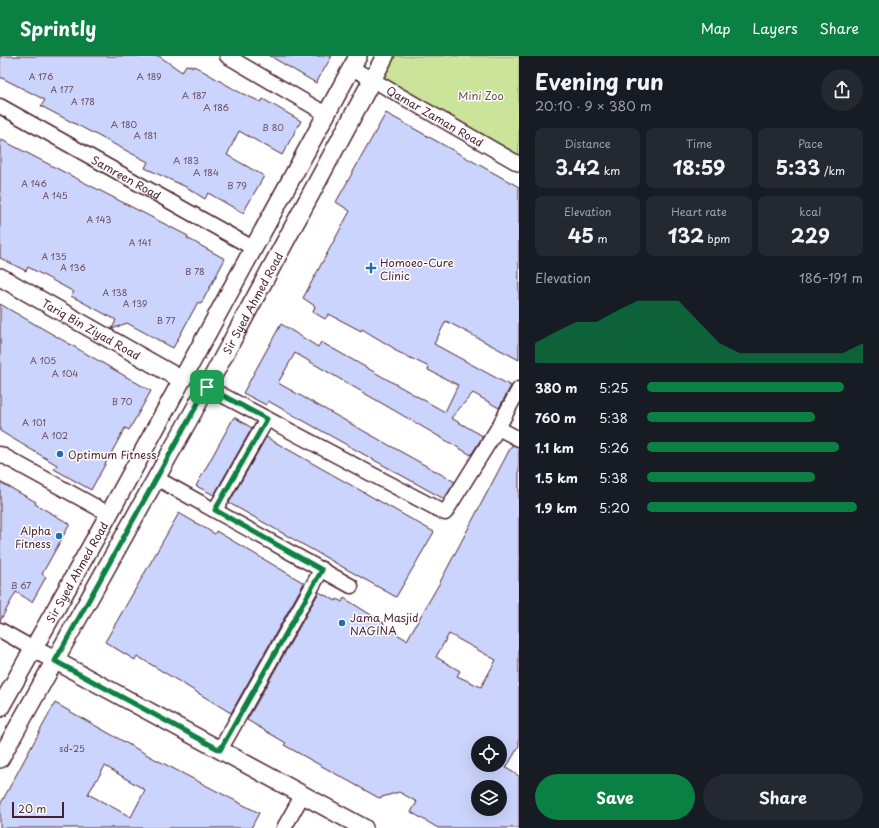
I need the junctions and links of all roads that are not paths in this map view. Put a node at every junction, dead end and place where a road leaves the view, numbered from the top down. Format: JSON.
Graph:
{"nodes":[{"id":1,"x":227,"y":56,"type":"edge"},
{"id":2,"x":385,"y":56,"type":"edge"},
{"id":3,"x":355,"y":62,"type":"edge"},
{"id":4,"x":372,"y":79,"type":"junction"},
{"id":5,"x":0,"y":106,"type":"edge"},
{"id":6,"x":326,"y":114,"type":"junction"},
{"id":7,"x":519,"y":164,"type":"edge"},
{"id":8,"x":253,"y":248,"type":"junction"},
{"id":9,"x":0,"y":277,"type":"edge"},
{"id":10,"x":182,"y":380,"type":"junction"},
{"id":11,"x":207,"y":387,"type":"junction"},
{"id":12,"x":519,"y":389,"type":"edge"},
{"id":13,"x":267,"y":419,"type":"junction"},
{"id":14,"x":498,"y":428,"type":"junction"},
{"id":15,"x":519,"y":439,"type":"edge"},
{"id":16,"x":0,"y":454,"type":"edge"},
{"id":17,"x":156,"y":478,"type":"junction"},
{"id":18,"x":215,"y":510,"type":"junction"},
{"id":19,"x":109,"y":514,"type":"junction"},
{"id":20,"x":322,"y":570,"type":"junction"},
{"id":21,"x":351,"y":586,"type":"dead end"},
{"id":22,"x":0,"y":630,"type":"edge"},
{"id":23,"x":34,"y":649,"type":"junction"},
{"id":24,"x":55,"y":661,"type":"junction"},
{"id":25,"x":0,"y":708,"type":"edge"},
{"id":26,"x":220,"y":750,"type":"junction"},
{"id":27,"x":0,"y":758,"type":"edge"},
{"id":28,"x":303,"y":794,"type":"junction"},
{"id":29,"x":284,"y":828,"type":"edge"},
{"id":30,"x":364,"y":828,"type":"edge"}],
"edges":[{"from":1,"to":6,"type":"street"},
{"from":2,"to":4,"type":"street","name":"Sir Syed Ahmed Road"},
{"from":3,"to":4,"type":"street","name":"Qamar Zaman Road"},
{"from":3,"to":6,"type":"street","name":"Sir Syed Ahmed Road"},
{"from":4,"to":7,"type":"street","name":"Qamar Zaman Road"},
{"from":4,"to":11,"type":"street","name":"Sir Syed Ahmed Road"},
{"from":5,"to":8,"type":"street","name":"Samreen Road"},
{"from":6,"to":8,"type":"street","name":"Sir Syed Ahmed Road"},
{"from":8,"to":10,"type":"street","name":"Sir Syed Ahmed Road"},
{"from":9,"to":10,"type":"street","name":"Tariq Bin Ziyad Road"},
{"from":10,"to":19,"type":"street","name":"Sir Syed Ahmed Road"},
{"from":11,"to":13,"type":"street"},
{"from":11,"to":17,"type":"street","name":"Sir Syed Ahmed Road"},
{"from":12,"to":14,"type":"street"},
{"from":13,"to":14,"type":"street"},
{"from":13,"to":18,"type":"street"},
{"from":14,"to":15,"type":"street"},
{"from":16,"to":19,"type":"street"},
{"from":17,"to":18,"type":"street"},
{"from":17,"to":24,"type":"street","name":"Sir Syed Ahmed Road"},
{"from":18,"to":20,"type":"street"},
{"from":19,"to":23,"type":"street","name":"Sir Syed Ahmed Road"},
{"from":20,"to":21,"type":"street"},
{"from":20,"to":26,"type":"street"},
{"from":22,"to":23,"type":"street"},
{"from":23,"to":24,"type":"street"},
{"from":23,"to":25,"type":"street","name":"Sir Syed Ahmed Road"},
{"from":24,"to":26,"type":"street"},
{"from":24,"to":27,"type":"street","name":"Sir Syed Ahmed Road"},
{"from":26,"to":28,"type":"street"},
{"from":28,"to":29,"type":"street"},
{"from":28,"to":30,"type":"street"}]}
